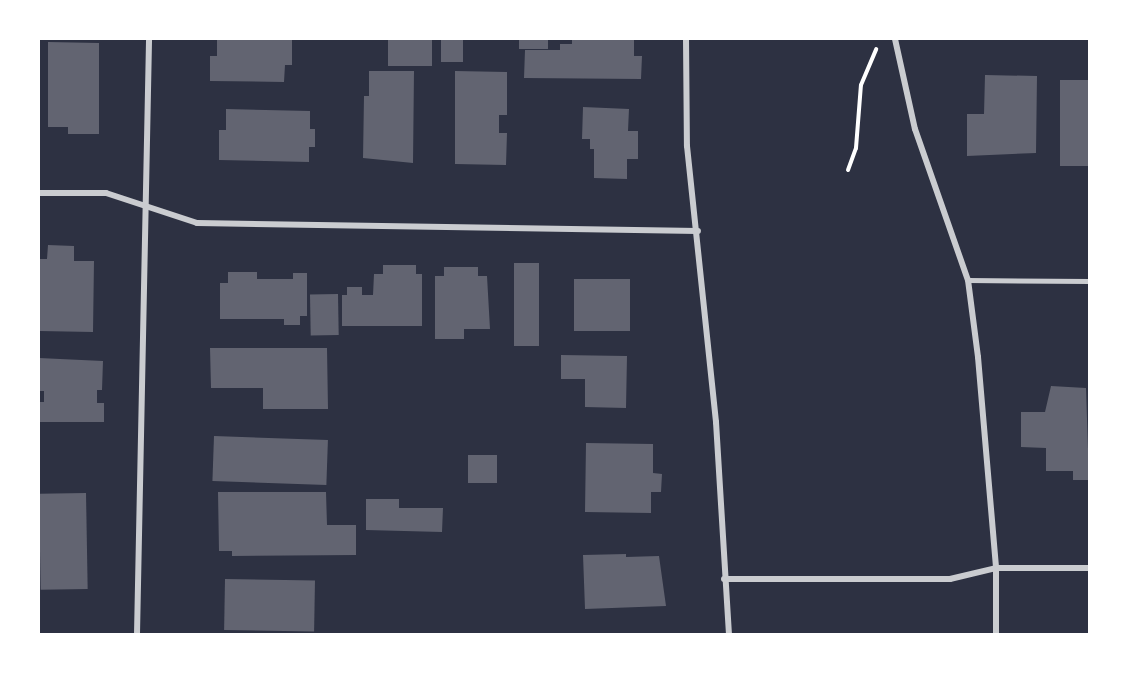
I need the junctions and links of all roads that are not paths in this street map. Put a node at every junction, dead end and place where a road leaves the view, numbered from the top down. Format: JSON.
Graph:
{"nodes":[{"id":1,"x":149,"y":39,"type":"edge"},
{"id":2,"x":686,"y":39,"type":"edge"},
{"id":3,"x":895,"y":39,"type":"edge"},
{"id":4,"x":39,"y":193,"type":"edge"},
{"id":5,"x":148,"y":205,"type":"junction"},
{"id":6,"x":698,"y":231,"type":"junction"},
{"id":7,"x":968,"y":279,"type":"junction"},
{"id":8,"x":1089,"y":281,"type":"edge"},
{"id":9,"x":1089,"y":567,"type":"edge"},
{"id":10,"x":996,"y":568,"type":"junction"},
{"id":11,"x":724,"y":579,"type":"junction"},
{"id":12,"x":137,"y":634,"type":"edge"},
{"id":13,"x":729,"y":634,"type":"edge"},
{"id":14,"x":996,"y":634,"type":"edge"}],
"edges":[{"from":1,"to":5,"type":"street"},
{"from":2,"to":6,"type":"street"},
{"from":3,"to":7,"type":"street"},
{"from":4,"to":5,"type":"street"},
{"from":5,"to":6,"type":"street"},
{"from":5,"to":12,"type":"street"},
{"from":6,"to":11,"type":"street"},
{"from":7,"to":8,"type":"lane"},
{"from":7,"to":10,"type":"street"},
{"from":9,"to":10,"type":"street"},
{"from":10,"to":11,"type":"street"},
{"from":10,"to":14,"type":"street"},
{"from":11,"to":13,"type":"street"}]}
